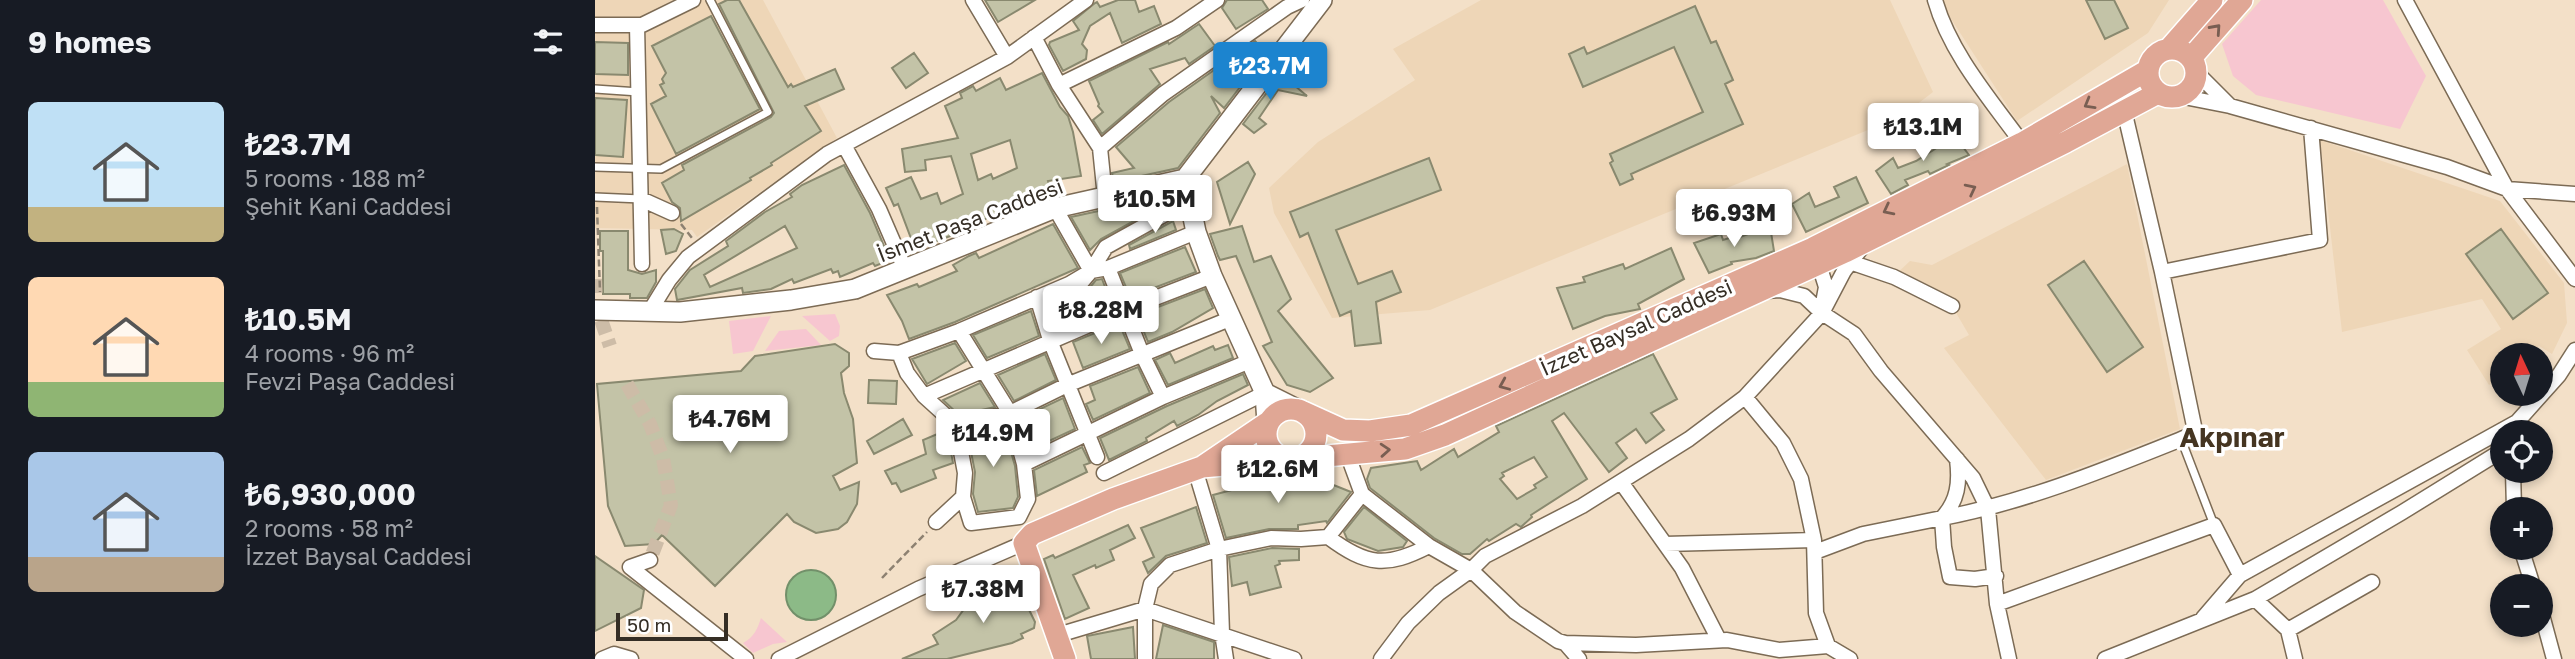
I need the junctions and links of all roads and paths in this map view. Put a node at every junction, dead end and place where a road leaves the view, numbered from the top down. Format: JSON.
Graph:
{"nodes":[{"id":1,"x":693,"y":0,"type":"edge"},
{"id":2,"x":710,"y":0,"type":"edge"},
{"id":3,"x":972,"y":0,"type":"edge"},
{"id":4,"x":1086,"y":0,"type":"edge"},
{"id":5,"x":1217,"y":0,"type":"edge"},
{"id":6,"x":1301,"y":0,"type":"edge"},
{"id":7,"x":1322,"y":0,"type":"edge"},
{"id":8,"x":1935,"y":0,"type":"edge"},
{"id":9,"x":2212,"y":0,"type":"edge"},
{"id":10,"x":2242,"y":0,"type":"edge"},
{"id":11,"x":2405,"y":0,"type":"edge"},
{"id":12,"x":595,"y":25,"type":"edge"},
{"id":13,"x":637,"y":25,"type":"junction"},
{"id":14,"x":1034,"y":37,"type":"junction"},
{"id":15,"x":2169,"y":49,"type":"junction"},
{"id":16,"x":1007,"y":57,"type":"junction"},
{"id":17,"x":2193,"y":65,"type":"junction"},
{"id":18,"x":2148,"y":69,"type":"junction"},
{"id":19,"x":1059,"y":85,"type":"junction"},
{"id":20,"x":595,"y":89,"type":"edge"},
{"id":21,"x":639,"y":92,"type":"junction"},
{"id":22,"x":2168,"y":95,"type":"junction"},
{"id":23,"x":2230,"y":106,"type":"junction"},
{"id":24,"x":2124,"y":110,"type":"junction"},
{"id":25,"x":2311,"y":128,"type":"junction"},
{"id":26,"x":2022,"y":143,"type":"junction"},
{"id":27,"x":844,"y":145,"type":"junction"},
{"id":28,"x":1100,"y":148,"type":"junction"},
{"id":29,"x":595,"y":167,"type":"edge"},
{"id":30,"x":639,"y":169,"type":"junction"},
{"id":31,"x":1185,"y":179,"type":"junction"},
{"id":32,"x":2507,"y":188,"type":"junction"},
{"id":33,"x":2575,"y":194,"type":"edge"},
{"id":34,"x":596,"y":197,"type":"edge"},
{"id":35,"x":1105,"y":197,"type":"junction"},
{"id":36,"x":641,"y":199,"type":"junction"},
{"id":37,"x":1189,"y":201,"type":"junction"},
{"id":38,"x":1055,"y":208,"type":"junction"},
{"id":39,"x":672,"y":213,"type":"joint"},
{"id":40,"x":1196,"y":232,"type":"junction"},
{"id":41,"x":1861,"y":234,"type":"junction"},
{"id":42,"x":700,"y":249,"type":"junction"},
{"id":43,"x":1816,"y":256,"type":"junction"},
{"id":44,"x":1850,"y":262,"type":"junction"},
{"id":45,"x":642,"y":264,"type":"dead end"},
{"id":46,"x":1108,"y":268,"type":"junction"},
{"id":47,"x":905,"y":269,"type":"junction"},
{"id":48,"x":1091,"y":271,"type":"junction"},
{"id":49,"x":2162,"y":272,"type":"junction"},
{"id":50,"x":1212,"y":276,"type":"junction"},
{"id":51,"x":2575,"y":279,"type":"edge"},
{"id":52,"x":1759,"y":292,"type":"junction"},
{"id":53,"x":1037,"y":297,"type":"junction"},
{"id":54,"x":1952,"y":306,"type":"dead end"},
{"id":55,"x":598,"y":310,"type":"edge"},
{"id":56,"x":1123,"y":310,"type":"junction"},
{"id":57,"x":650,"y":311,"type":"junction"},
{"id":58,"x":1822,"y":313,"type":"junction"},
{"id":59,"x":1232,"y":318,"type":"junction"},
{"id":60,"x":1047,"y":323,"type":"junction"},
{"id":61,"x":960,"y":331,"type":"junction"},
{"id":62,"x":1051,"y":343,"type":"junction"},
{"id":63,"x":2575,"y":350,"type":"edge"},
{"id":64,"x":874,"y":351,"type":"dead end"},
{"id":65,"x":899,"y":353,"type":"junction"},
{"id":66,"x":1142,"y":354,"type":"junction"},
{"id":67,"x":1250,"y":361,"type":"junction"},
{"id":68,"x":983,"y":370,"type":"junction"},
{"id":69,"x":1067,"y":385,"type":"junction"},
{"id":70,"x":1265,"y":393,"type":"junction"},
{"id":71,"x":924,"y":396,"type":"junction"},
{"id":72,"x":1163,"y":397,"type":"junction"},
{"id":73,"x":1745,"y":397,"type":"junction"},
{"id":74,"x":1299,"y":410,"type":"junction"},
{"id":75,"x":1010,"y":413,"type":"junction"},
{"id":76,"x":2522,"y":420,"type":"edge"},
{"id":77,"x":1267,"y":424,"type":"junction"},
{"id":78,"x":956,"y":425,"type":"junction"},
{"id":79,"x":1087,"y":435,"type":"junction"},
{"id":80,"x":2181,"y":439,"type":"junction"},
{"id":81,"x":2490,"y":441,"type":"edge"},
{"id":82,"x":1347,"y":453,"type":"junction"},
{"id":83,"x":1097,"y":457,"type":"dead end"},
{"id":84,"x":2490,"y":458,"type":"edge"},
{"id":85,"x":1957,"y":459,"type":"junction"},
{"id":86,"x":1293,"y":460,"type":"junction"},
{"id":87,"x":1024,"y":464,"type":"junction"},
{"id":88,"x":1198,"y":468,"type":"junction"},
{"id":89,"x":1104,"y":473,"type":"dead end"},
{"id":90,"x":1621,"y":482,"type":"junction"},
{"id":91,"x":1362,"y":494,"type":"junction"},
{"id":92,"x":963,"y":497,"type":"junction"},
{"id":93,"x":1988,"y":509,"type":"junction"},
{"id":94,"x":1942,"y":518,"type":"junction"},
{"id":95,"x":936,"y":522,"type":"joint"},
{"id":96,"x":2214,"y":525,"type":"junction"},
{"id":97,"x":1328,"y":537,"type":"junction"},
{"id":98,"x":1024,"y":543,"type":"junction"},
{"id":99,"x":1665,"y":544,"type":"junction"},
{"id":100,"x":1429,"y":545,"type":"junction"},
{"id":101,"x":1814,"y":546,"type":"junction"},
{"id":102,"x":1219,"y":549,"type":"junction"},
{"id":103,"x":650,"y":560,"type":"tunnel mouth"},
{"id":104,"x":1471,"y":570,"type":"junction"},
{"id":105,"x":2241,"y":575,"type":"junction"},
{"id":106,"x":1996,"y":576,"type":"junction"},
{"id":107,"x":882,"y":578,"type":"dead end"},
{"id":108,"x":2372,"y":582,"type":"dead end"},
{"id":109,"x":2255,"y":599,"type":"junction"},
{"id":110,"x":1997,"y":604,"type":"junction"},
{"id":111,"x":1145,"y":609,"type":"junction"},
{"id":112,"x":2201,"y":620,"type":"junction"},
{"id":113,"x":2288,"y":630,"type":"junction"},
{"id":114,"x":1222,"y":633,"type":"junction"},
{"id":115,"x":1058,"y":635,"type":"junction"},
{"id":116,"x":2548,"y":637,"type":"edge"},
{"id":117,"x":1719,"y":640,"type":"junction"},
{"id":118,"x":1565,"y":643,"type":"junction"},
{"id":119,"x":1828,"y":646,"type":"junction"},
{"id":120,"x":630,"y":658,"type":"edge"},
{"id":121,"x":1288,"y":658,"type":"edge"},
{"id":122,"x":602,"y":659,"type":"edge"},
{"id":123,"x":746,"y":659,"type":"edge"},
{"id":124,"x":779,"y":659,"type":"edge"},
{"id":125,"x":1065,"y":659,"type":"edge"},
{"id":126,"x":1146,"y":659,"type":"edge"},
{"id":127,"x":1226,"y":659,"type":"edge"},
{"id":128,"x":1381,"y":659,"type":"edge"},
{"id":129,"x":1579,"y":659,"type":"edge"},
{"id":130,"x":1850,"y":659,"type":"edge"},
{"id":131,"x":2009,"y":659,"type":"edge"},
{"id":132,"x":2105,"y":659,"type":"edge"},
{"id":133,"x":2295,"y":659,"type":"edge"},
{"id":134,"x":2554,"y":659,"type":"edge"}],
"edges":[{"from":1,"to":13,"type":"street"},
{"from":2,"to":30,"type":"lane"},
{"from":3,"to":16,"type":"street"},
{"from":4,"to":14,"type":"street"},
{"from":5,"to":19,"type":"street"},
{"from":6,"to":28,"type":"street"},
{"from":7,"to":31,"type":"main road"},
{"from":8,"to":26,"type":"street"},
{"from":9,"to":15,"type":"main road"},
{"from":17,"to":10,"type":"main road","one_way":true},
{"from":11,"to":32,"type":"street"},
{"from":12,"to":13,"type":"street"},
{"from":13,"to":21,"type":"street"},
{"from":14,"to":16,"type":"street"},
{"from":14,"to":19,"type":"street"},
{"from":15,"to":17,"type":"main road"},
{"from":15,"to":18,"type":"main road"},
{"from":16,"to":27,"type":"street"},
{"from":17,"to":22,"type":"main road"},
{"from":17,"to":23,"type":"street"},
{"from":18,"to":22,"type":"main road"},
{"from":18,"to":26,"type":"main road","name":"İzzet Baysal Caddesi","one_way":true},
{"from":19,"to":28,"type":"street"},
{"from":20,"to":21,"type":"lane"},
{"from":21,"to":30,"type":"street"},
{"from":22,"to":23,"type":"street"},
{"from":22,"to":24,"type":"main road","name":"İzzet Baysal Caddesi"},
{"from":23,"to":25,"type":"street"},
{"from":41,"to":24,"type":"main road","name":"İzzet Baysal Caddesi","one_way":true},
{"from":24,"to":49,"type":"street"},
{"from":25,"to":32,"type":"street"},
{"from":25,"to":49,"type":"street"},
{"from":26,"to":41,"type":"main road","name":"İzzet Baysal Caddesi","one_way":true},
{"from":27,"to":42,"type":"street"},
{"from":27,"to":47,"type":"street"},
{"from":28,"to":35,"type":"street"},
{"from":29,"to":30,"type":"lane"},
{"from":30,"to":36,"type":"street"},
{"from":31,"to":35,"type":"main road","name":"İsmet Paşa Caddesi"},
{"from":31,"to":37,"type":"main road"},
{"from":32,"to":33,"type":"street"},
{"from":32,"to":51,"type":"street"},
{"from":34,"to":36,"type":"lane"},
{"from":34,"to":55,"type":"path"},
{"from":35,"to":38,"type":"main road","name":"İsmet Paşa Caddesi"},
{"from":36,"to":39,"type":"street"},
{"from":36,"to":45,"type":"street"},
{"from":37,"to":40,"type":"main road"},
{"from":37,"to":48,"type":"street"},
{"from":38,"to":47,"type":"main road","name":"İsmet Paşa Caddesi"},
{"from":38,"to":48,"type":"street"},
{"from":39,"to":42,"type":"path"},
{"from":40,"to":46,"type":"street"},
{"from":40,"to":50,"type":"main road"},
{"from":41,"to":43,"type":"main road","name":"İzzet Baysal Caddesi"},
{"from":41,"to":44,"type":"street"},
{"from":42,"to":57,"type":"street"},
{"from":43,"to":52,"type":"main road","name":"İzzet Baysal Caddesi"},
{"from":43,"to":58,"type":"street"},
{"from":43,"to":74,"type":"main road","name":"İzzet Baysal Caddesi","one_way":true},
{"from":44,"to":54,"type":"street"},
{"from":44,"to":58,"type":"street"},
{"from":46,"to":48,"type":"street"},
{"from":46,"to":56,"type":"street"},
{"from":47,"to":57,"type":"main road","name":"İsmet Paşa Caddesi"},
{"from":48,"to":53,"type":"street"},
{"from":48,"to":60,"type":"street"},
{"from":49,"to":80,"type":"street"},
{"from":50,"to":56,"type":"street"},
{"from":50,"to":59,"type":"main road"},
{"from":52,"to":58,"type":"street"},
{"from":82,"to":52,"type":"main road","name":"İzzet Baysal Caddesi","one_way":true},
{"from":53,"to":60,"type":"street"},
{"from":53,"to":61,"type":"street"},
{"from":55,"to":57,"type":"main road","name":"İsmet Paşa Caddesi"},
{"from":56,"to":62,"type":"street"},
{"from":56,"to":66,"type":"street"},
{"from":58,"to":73,"type":"street"},
{"from":58,"to":85,"type":"street"},
{"from":59,"to":66,"type":"street"},
{"from":59,"to":67,"type":"main road"},
{"from":60,"to":62,"type":"street"},
{"from":61,"to":65,"type":"street"},
{"from":61,"to":68,"type":"street"},
{"from":62,"to":68,"type":"street"},
{"from":62,"to":69,"type":"street"},
{"from":63,"to":76,"type":"street"},
{"from":64,"to":65,"type":"street"},
{"from":65,"to":71,"type":"street"},
{"from":66,"to":69,"type":"street"},
{"from":66,"to":72,"type":"street"},
{"from":67,"to":70,"type":"main road"},
{"from":67,"to":72,"type":"street"},
{"from":68,"to":71,"type":"street"},
{"from":68,"to":75,"type":"street"},
{"from":69,"to":75,"type":"street"},
{"from":69,"to":79,"type":"street"},
{"from":70,"to":74,"type":"main road"},
{"from":70,"to":77,"type":"main road"},
{"from":70,"to":89,"type":"street"},
{"from":71,"to":78,"type":"street"},
{"from":72,"to":79,"type":"street"},
{"from":73,"to":90,"type":"street"},
{"from":73,"to":101,"type":"street"},
{"from":74,"to":77,"type":"main road"},
{"from":74,"to":86,"type":"main road"},
{"from":75,"to":78,"type":"street"},
{"from":75,"to":87,"type":"street"},
{"from":77,"to":86,"type":"main road"},
{"from":77,"to":88,"type":"main road","name":"İzzet Baysal Caddesi"},
{"from":78,"to":92,"type":"street"},
{"from":79,"to":83,"type":"street"},
{"from":79,"to":87,"type":"street"},
{"from":80,"to":93,"type":"street"},
{"from":80,"to":96,"type":"lane"},
{"from":81,"to":105,"type":"street"},
{"from":82,"to":86,"type":"main road","name":"İzzet Baysal Caddesi"},
{"from":82,"to":91,"type":"street"},
{"from":84,"to":109,"type":"street"},
{"from":85,"to":93,"type":"street"},
{"from":85,"to":94,"type":"street"},
{"from":86,"to":88,"type":"main road","name":"İzzet Baysal Caddesi"},
{"from":87,"to":92,"type":"street"},
{"from":88,"to":98,"type":"main road","name":"İzzet Baysal Caddesi"},
{"from":88,"to":102,"type":"street"},
{"from":90,"to":99,"type":"street"},
{"from":90,"to":104,"type":"street"},
{"from":91,"to":97,"type":"street"},
{"from":91,"to":100,"type":"street"},
{"from":92,"to":95,"type":"street"},
{"from":93,"to":94,"type":"street"},
{"from":93,"to":106,"type":"street"},
{"from":94,"to":101,"type":"street"},
{"from":94,"to":106,"type":"street"},
{"from":95,"to":107,"type":"path"},
{"from":96,"to":105,"type":"street"},
{"from":96,"to":110,"type":"street"},
{"from":97,"to":100,"type":"street"},
{"from":97,"to":102,"type":"street"},
{"from":98,"to":115,"type":"main road"},
{"from":98,"to":124,"type":"street"},
{"from":99,"to":101,"type":"street"},
{"from":99,"to":117,"type":"street"},
{"from":100,"to":104,"type":"street"},
{"from":101,"to":119,"type":"street"},
{"from":102,"to":111,"type":"street"},
{"from":102,"to":114,"type":"street"},
{"from":103,"to":123,"type":"street"},
{"from":104,"to":118,"type":"street"},
{"from":104,"to":128,"type":"street"},
{"from":105,"to":112,"type":"street"},
{"from":106,"to":110,"type":"street"},
{"from":108,"to":113,"type":"street"},
{"from":109,"to":112,"type":"street"},
{"from":109,"to":113,"type":"street"},
{"from":110,"to":131,"type":"street"},
{"from":111,"to":114,"type":"street"},
{"from":111,"to":115,"type":"street"},
{"from":111,"to":126,"type":"street"},
{"from":112,"to":132,"type":"street"},
{"from":113,"to":133,"type":"street"},
{"from":114,"to":121,"type":"street"},
{"from":114,"to":127,"type":"street"},
{"from":115,"to":125,"type":"main road"},
{"from":116,"to":134,"type":"street"},
{"from":117,"to":118,"type":"street"},
{"from":117,"to":119,"type":"street"},
{"from":118,"to":129,"type":"street"},
{"from":119,"to":130,"type":"street"},
{"from":120,"to":122,"type":"street"}]}
